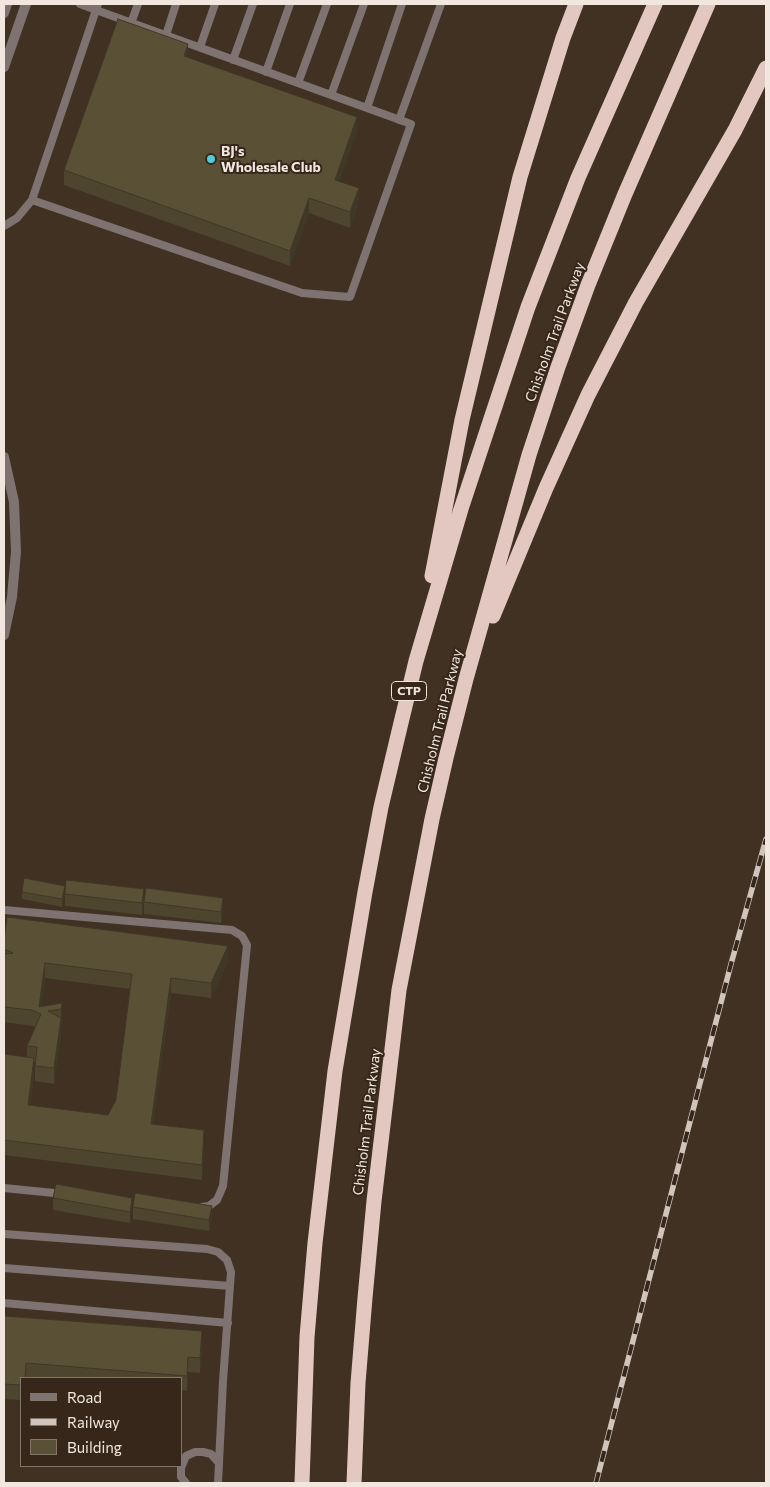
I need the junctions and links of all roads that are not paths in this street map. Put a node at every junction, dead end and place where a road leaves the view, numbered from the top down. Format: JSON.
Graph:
{"nodes":[{"id":1,"x":7,"y":4,"type":"edge"},
{"id":2,"x":26,"y":4,"type":"edge"},
{"id":3,"x":80,"y":4,"type":"edge"},
{"id":4,"x":138,"y":4,"type":"edge"},
{"id":5,"x":176,"y":4,"type":"edge"},
{"id":6,"x":215,"y":4,"type":"edge"},
{"id":7,"x":252,"y":4,"type":"edge"},
{"id":8,"x":290,"y":4,"type":"edge"},
{"id":9,"x":326,"y":4,"type":"edge"},
{"id":10,"x":364,"y":4,"type":"edge"},
{"id":11,"x":402,"y":4,"type":"edge"},
{"id":12,"x":441,"y":4,"type":"edge"},
{"id":13,"x":576,"y":4,"type":"edge"},
{"id":14,"x":655,"y":4,"type":"edge"},
{"id":15,"x":708,"y":4,"type":"edge"},
{"id":16,"x":97,"y":7,"type":"edge"},
{"id":17,"x":4,"y":13,"type":"edge"},
{"id":18,"x":131,"y":23,"type":"junction"},
{"id":19,"x":166,"y":35,"type":"junction"},
{"id":20,"x":200,"y":48,"type":"junction"},
{"id":21,"x":233,"y":60,"type":"junction"},
{"id":22,"x":4,"y":67,"type":"edge"},
{"id":23,"x":766,"y":68,"type":"edge"},
{"id":24,"x":266,"y":72,"type":"junction"},
{"id":25,"x":298,"y":83,"type":"junction"},
{"id":26,"x":331,"y":95,"type":"junction"},
{"id":27,"x":367,"y":108,"type":"junction"},
{"id":28,"x":399,"y":120,"type":"junction"},
{"id":29,"x":32,"y":200,"type":"junction"},
{"id":30,"x":4,"y":226,"type":"edge"},
{"id":31,"x":4,"y":457,"type":"edge"},
{"id":32,"x":4,"y":635,"type":"edge"},
{"id":33,"x":416,"y":661,"type":"junction"},
{"id":34,"x":466,"y":679,"type":"junction"},
{"id":35,"x":4,"y":910,"type":"edge"},
{"id":36,"x":4,"y":1188,"type":"edge"},
{"id":37,"x":72,"y":1195,"type":"edge"},
{"id":38,"x":190,"y":1206,"type":"edge"},
{"id":39,"x":4,"y":1234,"type":"edge"},
{"id":40,"x":4,"y":1268,"type":"edge"},
{"id":41,"x":230,"y":1286,"type":"junction"},
{"id":42,"x":4,"y":1302,"type":"edge"},
{"id":43,"x":228,"y":1322,"type":"junction"},
{"id":44,"x":219,"y":1463,"type":"junction"},
{"id":45,"x":182,"y":1466,"type":"edge"},
{"id":46,"x":181,"y":1467,"type":"edge"},
{"id":47,"x":186,"y":1483,"type":"edge"},
{"id":48,"x":218,"y":1483,"type":"edge"},
{"id":49,"x":302,"y":1483,"type":"edge"},
{"id":50,"x":354,"y":1483,"type":"edge"}],
"edges":[{"from":1,"to":17,"type":"street"},
{"from":2,"to":22,"type":"street"},
{"from":3,"to":16,"type":"lane"},
{"from":4,"to":18,"type":"lane"},
{"from":5,"to":19,"type":"lane"},
{"from":6,"to":20,"type":"lane"},
{"from":7,"to":21,"type":"lane"},
{"from":8,"to":24,"type":"lane"},
{"from":9,"to":25,"type":"lane"},
{"from":10,"to":26,"type":"lane"},
{"from":11,"to":27,"type":"lane"},
{"from":12,"to":28,"type":"lane"},
{"from":13,"to":33,"type":"highway"},
{"from":14,"to":33,"type":"highway","number":"CTP"},
{"from":15,"to":34,"type":"highway","name":"Chisholm Trail Parkway"},
{"from":16,"to":18,"type":"lane"},
{"from":16,"to":29,"type":"lane"},
{"from":18,"to":19,"type":"lane"},
{"from":19,"to":20,"type":"lane"},
{"from":20,"to":21,"type":"lane"},
{"from":21,"to":24,"type":"lane"},
{"from":23,"to":34,"type":"highway"},
{"from":24,"to":25,"type":"lane"},
{"from":25,"to":26,"type":"lane"},
{"from":26,"to":27,"type":"lane"},
{"from":27,"to":28,"type":"lane"},
{"from":28,"to":29,"type":"lane"},
{"from":29,"to":30,"type":"lane"},
{"from":31,"to":32,"type":"street"},
{"from":33,"to":49,"type":"highway","number":"CTP"},
{"from":34,"to":50,"type":"highway","name":"Chisholm Trail Parkway"},
{"from":35,"to":38,"type":"lane"},
{"from":36,"to":37,"type":"lane"},
{"from":39,"to":41,"type":"lane"},
{"from":40,"to":41,"type":"lane"},
{"from":41,"to":43,"type":"lane"},
{"from":42,"to":43,"type":"lane"},
{"from":43,"to":44,"type":"lane"},
{"from":44,"to":45,"type":"lane"},
{"from":44,"to":48,"type":"lane"},
{"from":46,"to":47,"type":"lane"}]}
